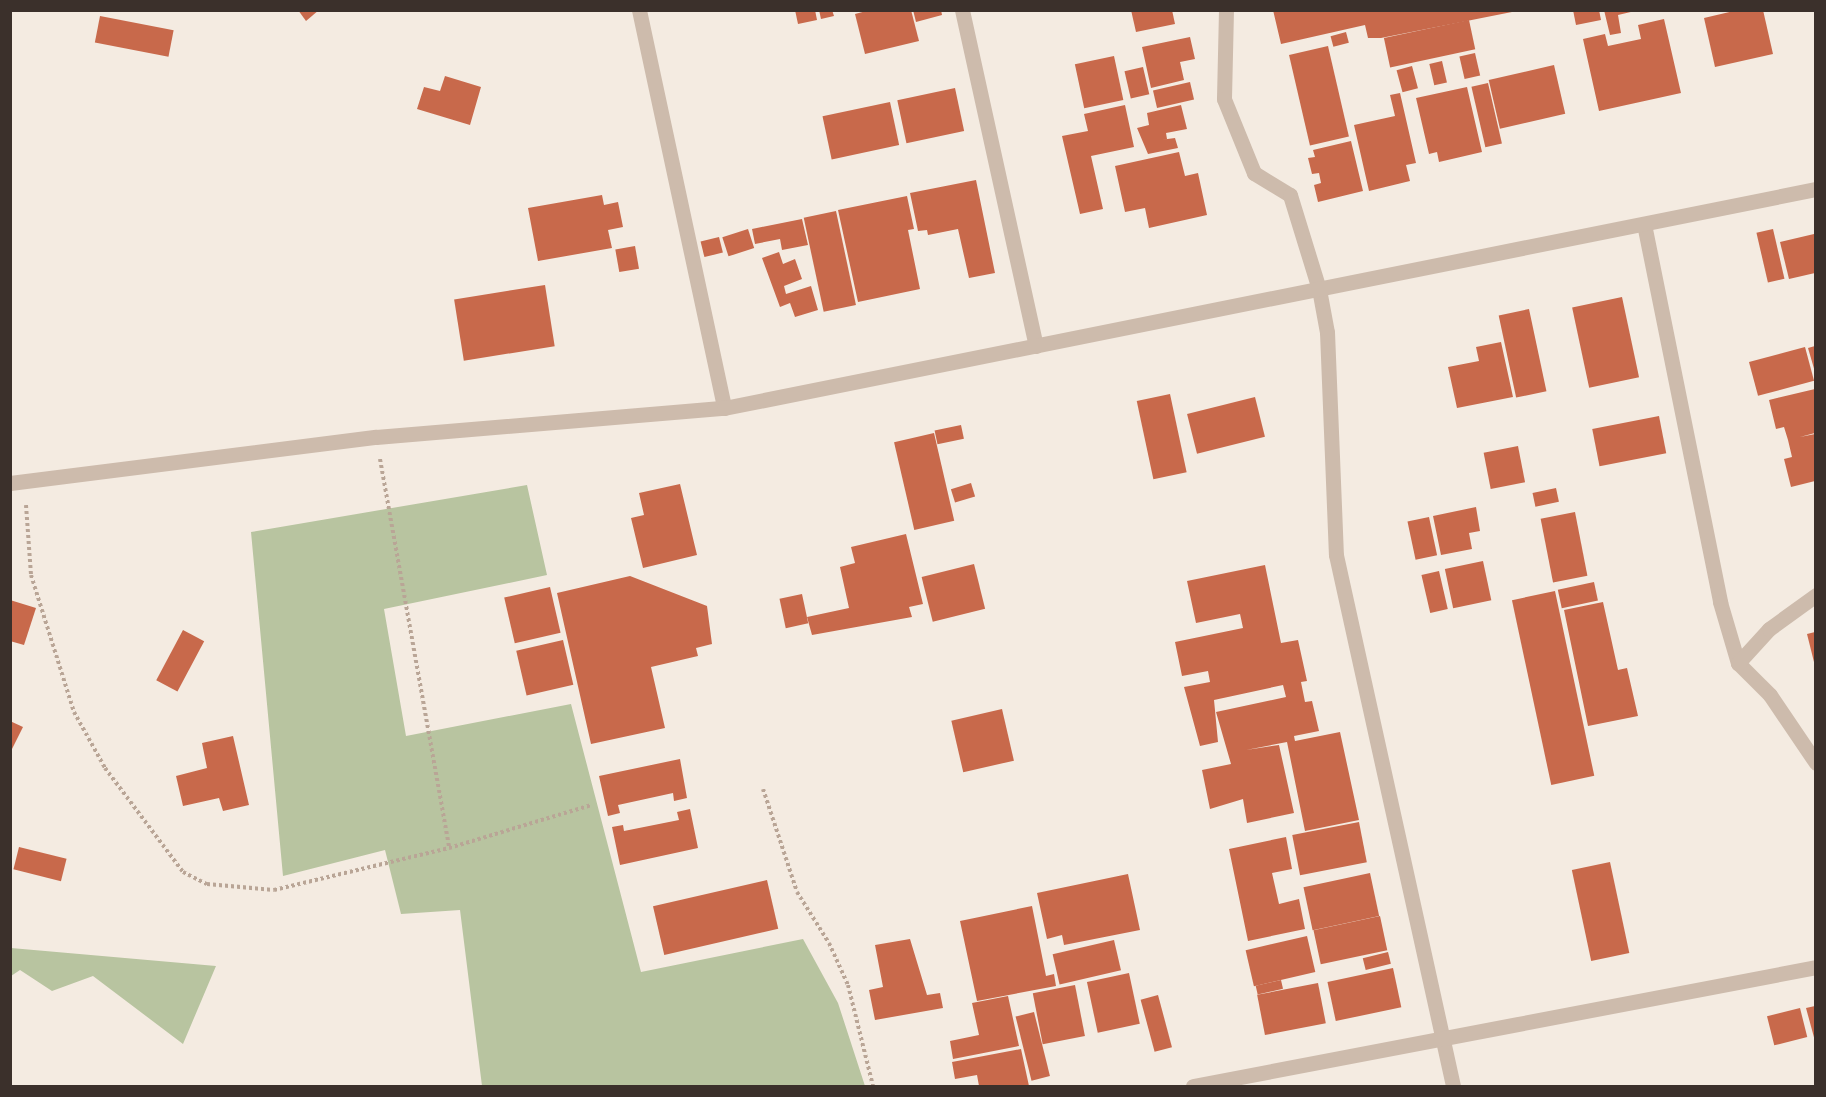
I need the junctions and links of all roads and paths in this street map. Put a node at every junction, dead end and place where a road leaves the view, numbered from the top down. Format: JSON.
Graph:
{"nodes":[{"id":1,"x":639,"y":10,"type":"edge"},
{"id":2,"x":962,"y":10,"type":"edge"},
{"id":3,"x":1226,"y":10,"type":"edge"},
{"id":4,"x":1815,"y":189,"type":"edge"},
{"id":5,"x":1644,"y":224,"type":"junction"},
{"id":6,"x":1319,"y":289,"type":"junction"},
{"id":7,"x":1036,"y":346,"type":"junction"},
{"id":8,"x":724,"y":408,"type":"junction"},
{"id":9,"x":376,"y":437,"type":"junction"},
{"id":10,"x":17,"y":482,"type":"edge"},
{"id":11,"x":1815,"y":595,"type":"edge"},
{"id":12,"x":1738,"y":663,"type":"junction"},
{"id":13,"x":1815,"y":763,"type":"edge"},
{"id":14,"x":763,"y":789,"type":"dead end"},
{"id":15,"x":591,"y":805,"type":"dead end"},
{"id":16,"x":449,"y":848,"type":"junction"},
{"id":17,"x":1815,"y":967,"type":"edge"},
{"id":18,"x":1442,"y":1038,"type":"junction"},
{"id":19,"x":873,"y":1086,"type":"edge"},
{"id":20,"x":1193,"y":1086,"type":"edge"},
{"id":21,"x":1453,"y":1086,"type":"edge"}],
"edges":[{"from":1,"to":8,"type":"street"},
{"from":2,"to":7,"type":"street"},
{"from":3,"to":6,"type":"street"},
{"from":4,"to":5,"type":"street"},
{"from":5,"to":6,"type":"street"},
{"from":5,"to":12,"type":"street"},
{"from":6,"to":7,"type":"street"},
{"from":6,"to":18,"type":"street"},
{"from":7,"to":8,"type":"street"},
{"from":8,"to":9,"type":"street"},
{"from":9,"to":10,"type":"street"},
{"from":9,"to":16,"type":"path"},
{"from":10,"to":16,"type":"path"},
{"from":11,"to":12,"type":"street"},
{"from":12,"to":13,"type":"street"},
{"from":14,"to":19,"type":"path"},
{"from":15,"to":16,"type":"path"},
{"from":17,"to":18,"type":"street"},
{"from":18,"to":20,"type":"street"},
{"from":18,"to":21,"type":"street"}]}
